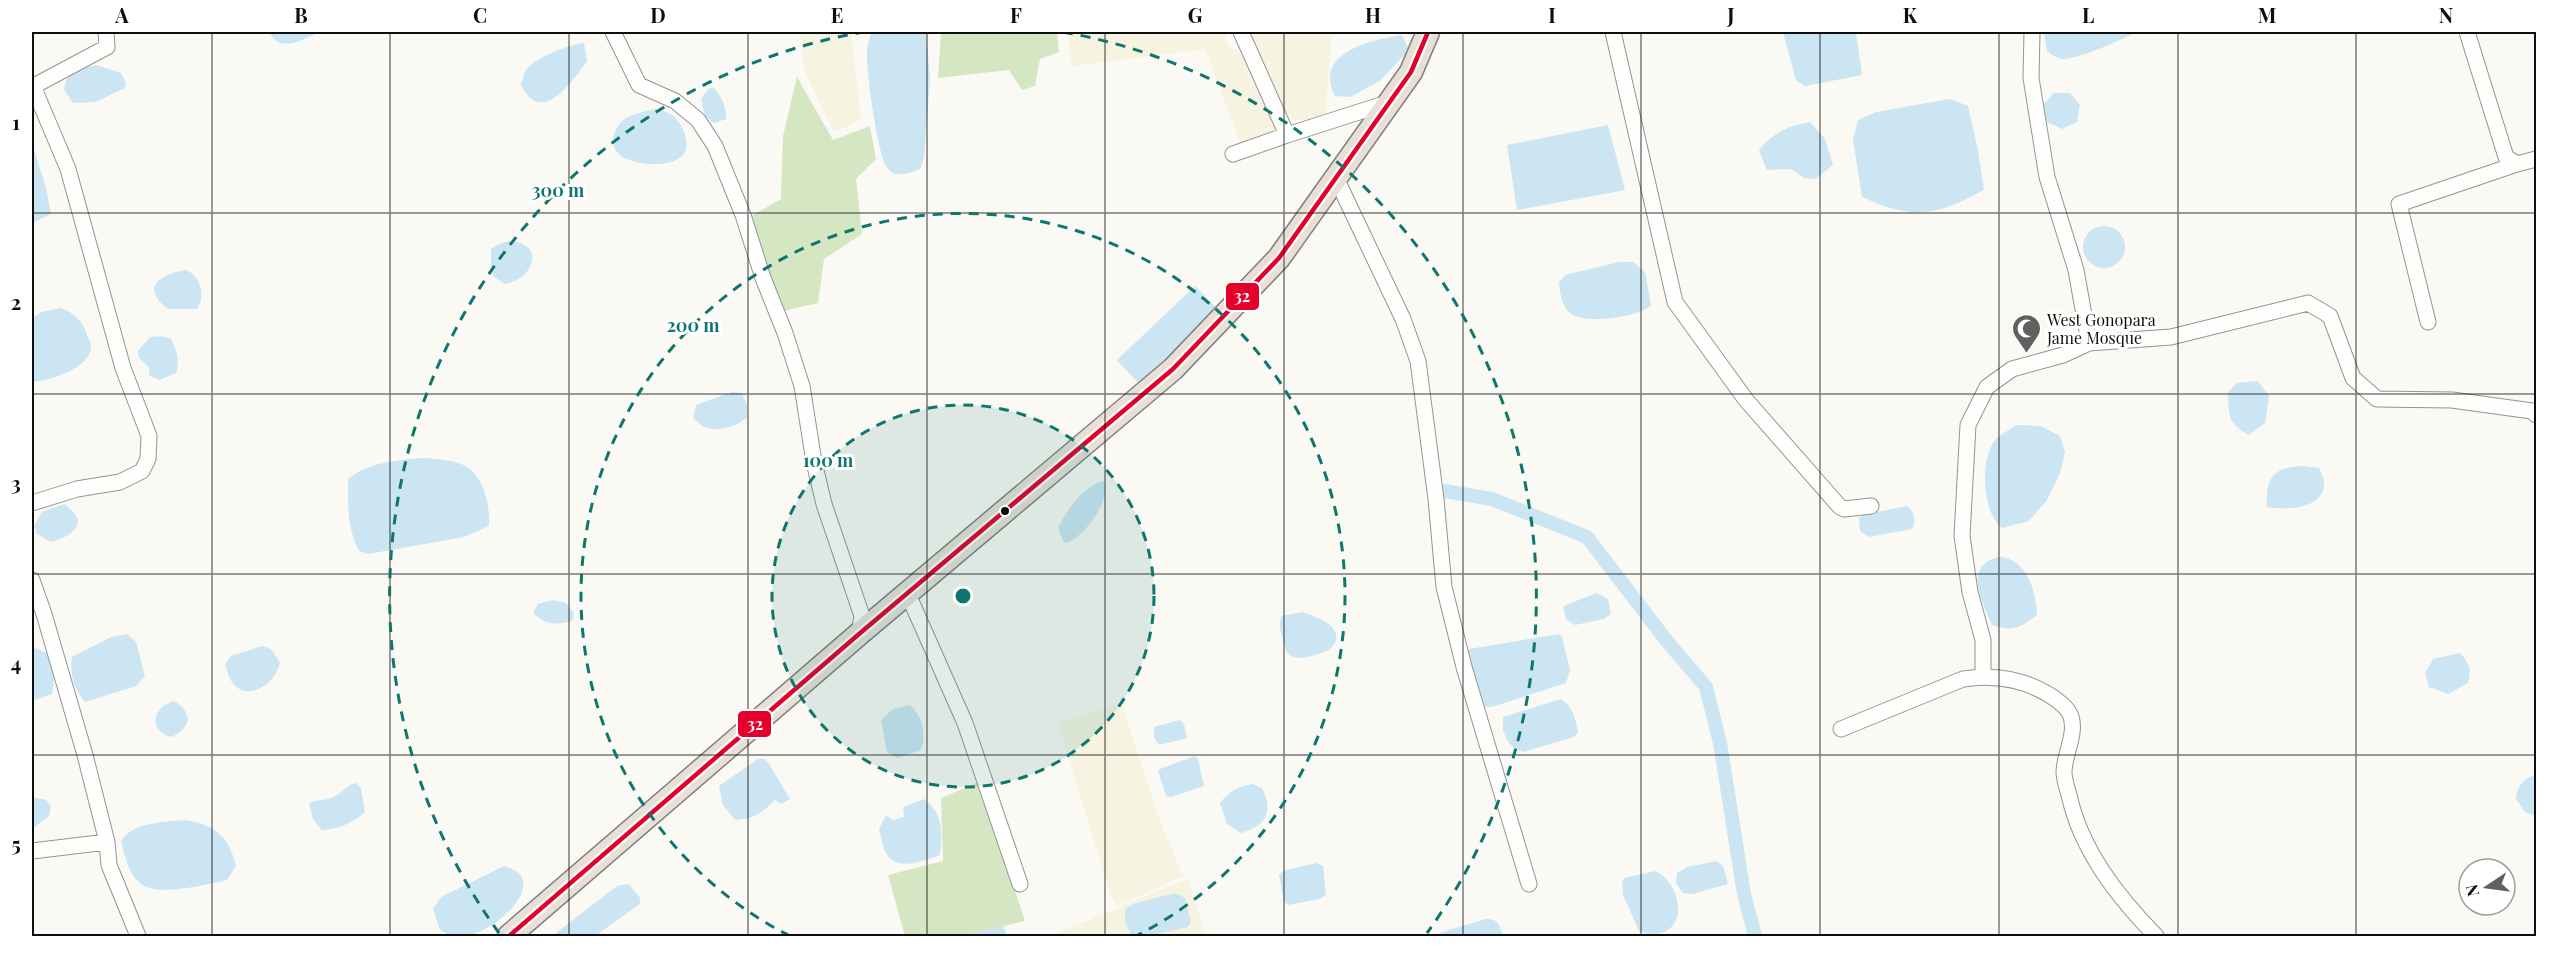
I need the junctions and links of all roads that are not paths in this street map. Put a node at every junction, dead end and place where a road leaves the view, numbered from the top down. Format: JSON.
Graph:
{"nodes":[{"id":1,"x":106,"y":32,"type":"edge"},
{"id":2,"x":613,"y":32,"type":"edge"},
{"id":3,"x":1241,"y":32,"type":"edge"},
{"id":4,"x":1428,"y":32,"type":"edge"},
{"id":5,"x":1613,"y":32,"type":"edge"},
{"id":6,"x":2032,"y":32,"type":"edge"},
{"id":7,"x":2468,"y":32,"type":"edge"},
{"id":8,"x":32,"y":86,"type":"edge"},
{"id":9,"x":1392,"y":99,"type":"junction"},
{"id":10,"x":1287,"y":135,"type":"junction"},
{"id":11,"x":1233,"y":154,"type":"dead end"},
{"id":12,"x":2536,"y":159,"type":"edge"},
{"id":13,"x":2517,"y":164,"type":"junction"},
{"id":14,"x":1336,"y":178,"type":"junction"},
{"id":15,"x":2428,"y":322,"type":"dead end"},
{"id":16,"x":2089,"y":343,"type":"junction"},
{"id":17,"x":2536,"y":415,"type":"edge"},
{"id":18,"x":32,"y":503,"type":"edge"},
{"id":19,"x":1871,"y":506,"type":"dead end"},
{"id":20,"x":32,"y":580,"type":"edge"},
{"id":21,"x":907,"y":592,"type":"junction"},
{"id":22,"x":859,"y":634,"type":"junction"},
{"id":23,"x":1983,"y":676,"type":"junction"},
{"id":24,"x":1841,"y":729,"type":"dead end"},
{"id":25,"x":107,"y":842,"type":"junction"},
{"id":26,"x":32,"y":851,"type":"edge"},
{"id":27,"x":1020,"y":884,"type":"dead end"},
{"id":28,"x":1529,"y":884,"type":"dead end"},
{"id":29,"x":138,"y":936,"type":"edge"},
{"id":30,"x":509,"y":936,"type":"edge"},
{"id":31,"x":2156,"y":936,"type":"edge"}],
"edges":[{"from":1,"to":8,"type":"street"},
{"from":2,"to":22,"type":"street"},
{"from":3,"to":10,"type":"street"},
{"from":4,"to":9,"type":"highway"},
{"from":5,"to":19,"type":"street"},
{"from":6,"to":16,"type":"street"},
{"from":7,"to":13,"type":"street"},
{"from":8,"to":18,"type":"street"},
{"from":9,"to":10,"type":"street"},
{"from":9,"to":14,"type":"highway"},
{"from":10,"to":11,"type":"street"},
{"from":12,"to":13,"type":"street"},
{"from":13,"to":15,"type":"street"},
{"from":14,"to":21,"type":"highway"},
{"from":14,"to":28,"type":"street"},
{"from":16,"to":17,"type":"street"},
{"from":16,"to":23,"type":"street"},
{"from":20,"to":25,"type":"street"},
{"from":21,"to":22,"type":"highway"},
{"from":21,"to":27,"type":"street"},
{"from":22,"to":30,"type":"highway"},
{"from":23,"to":24,"type":"street"},
{"from":23,"to":31,"type":"street"},
{"from":25,"to":26,"type":"street"},
{"from":25,"to":29,"type":"street"}]}
